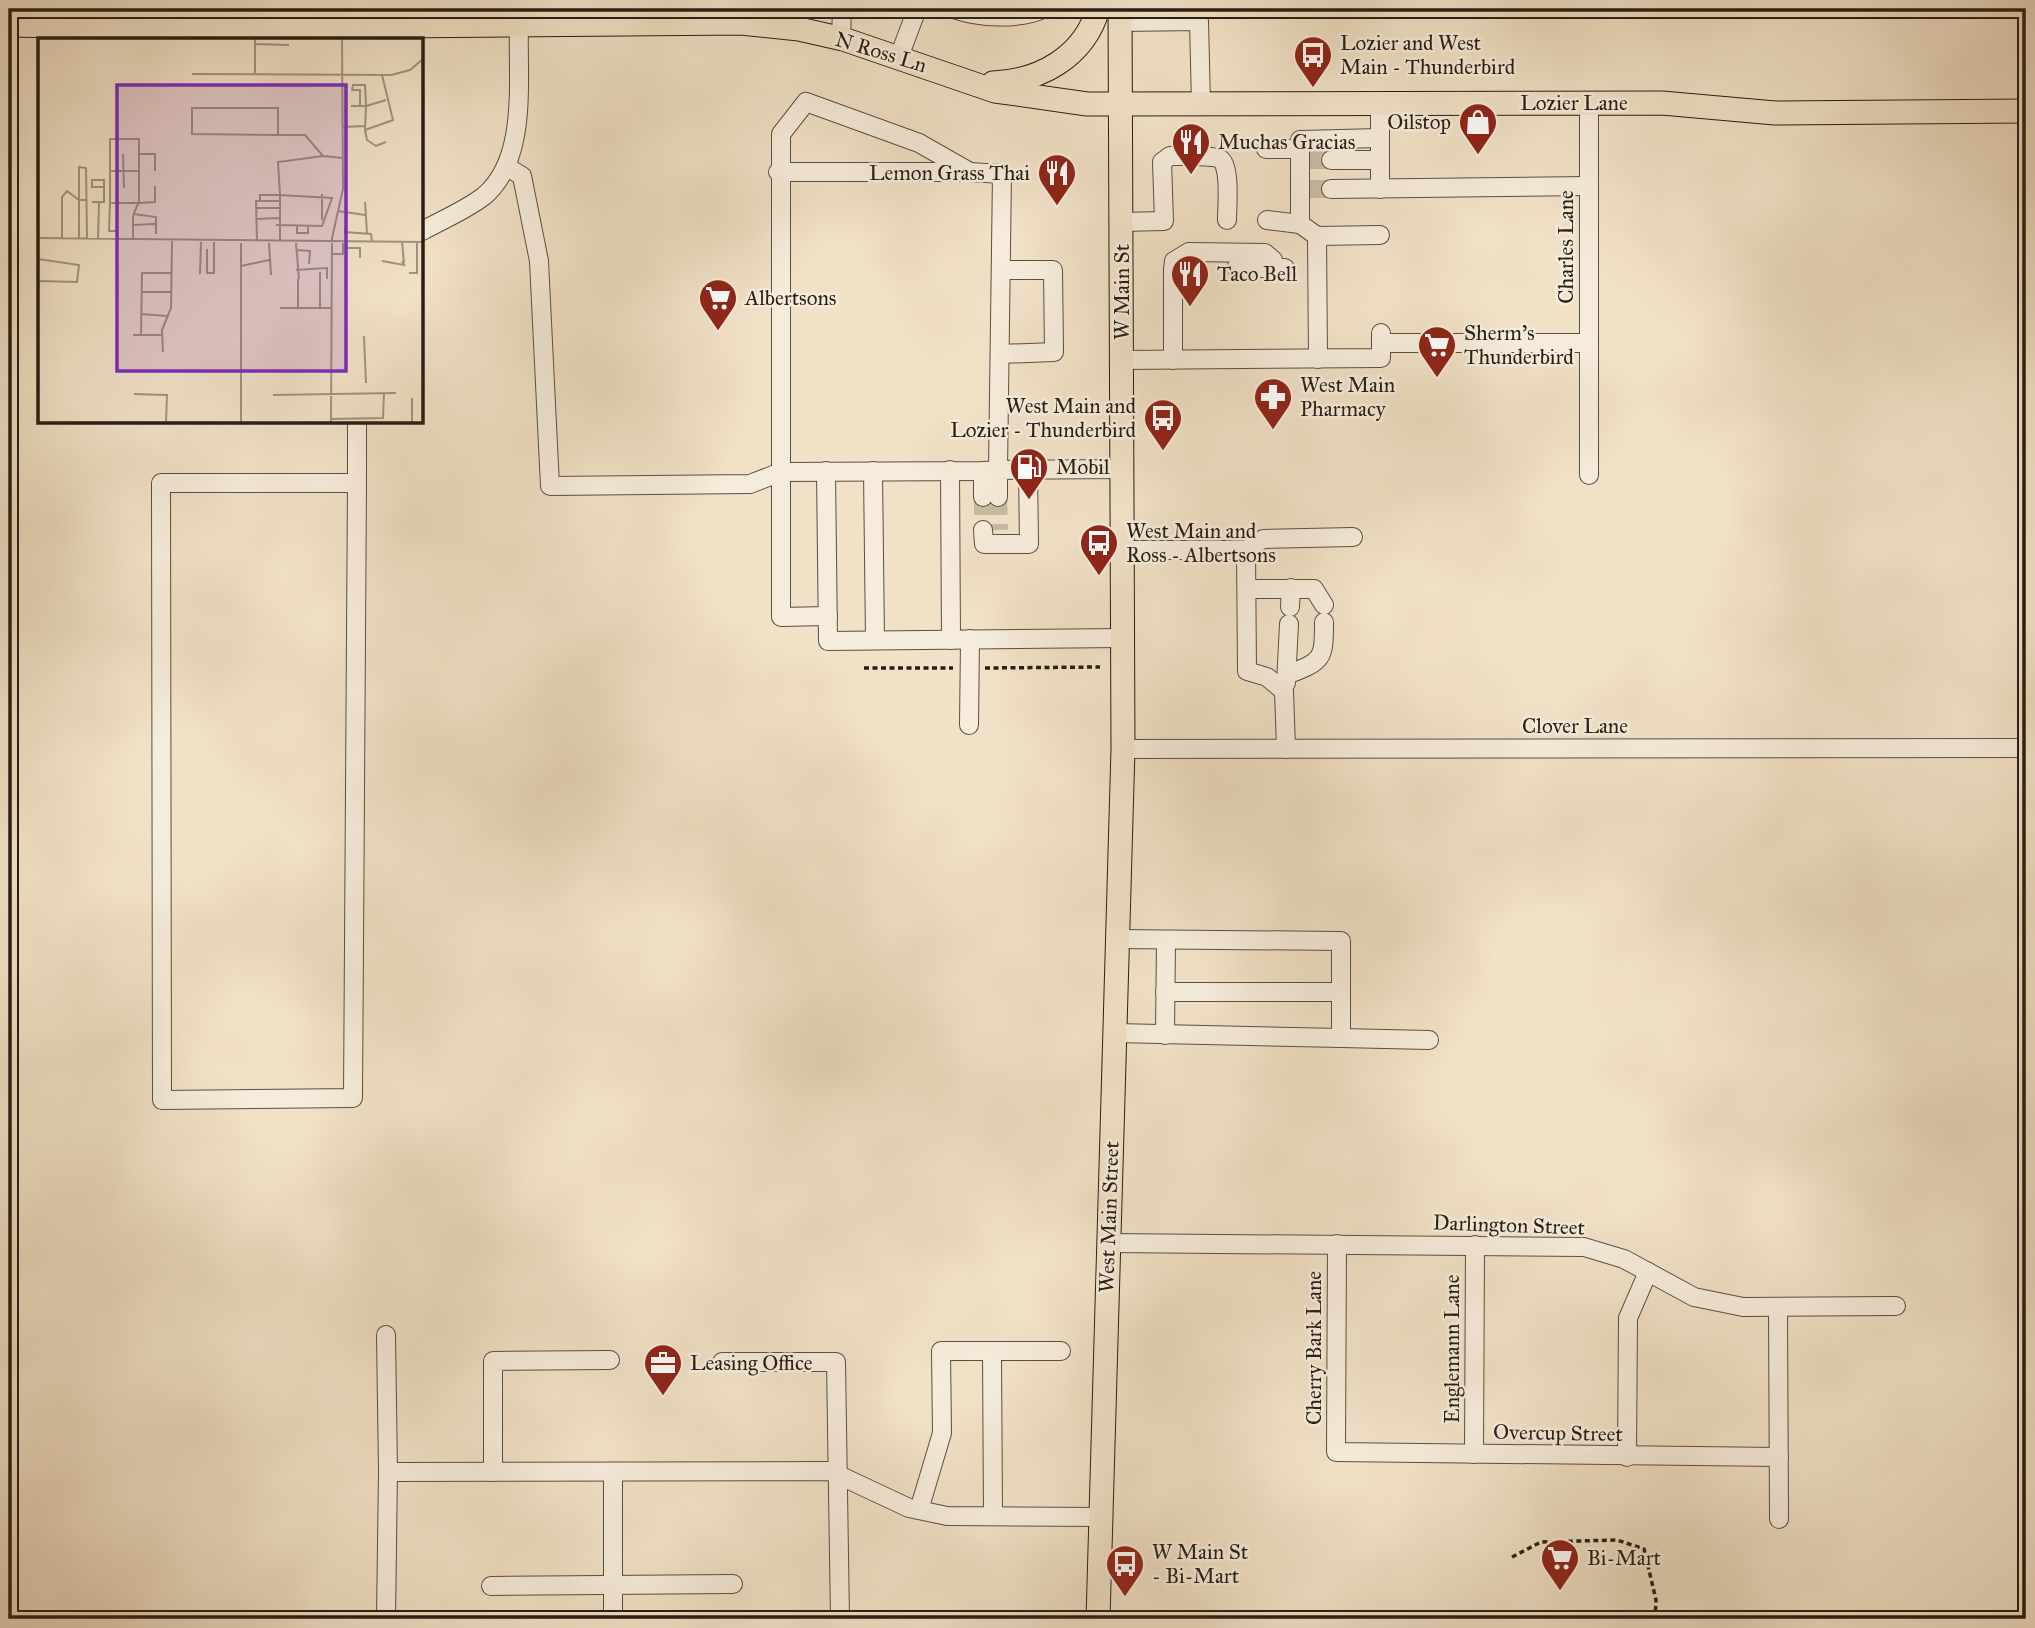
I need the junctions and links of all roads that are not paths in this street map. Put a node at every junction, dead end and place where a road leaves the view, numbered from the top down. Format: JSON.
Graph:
{"nodes":[{"id":1,"x":171,"y":9,"type":"edge"},
{"id":2,"x":842,"y":9,"type":"edge"},
{"id":3,"x":917,"y":9,"type":"edge"},
{"id":4,"x":954,"y":9,"type":"edge"},
{"id":5,"x":1043,"y":9,"type":"edge"},
{"id":6,"x":1098,"y":9,"type":"edge"},
{"id":7,"x":1120,"y":15,"type":"edge"},
{"id":8,"x":298,"y":18,"type":"edge"},
{"id":9,"x":9,"y":25,"type":"edge"},
{"id":10,"x":519,"y":25,"type":"junction"},
{"id":11,"x":256,"y":27,"type":"junction"},
{"id":12,"x":841,"y":38,"type":"junction"},
{"id":13,"x":899,"y":57,"type":"junction"},
{"id":14,"x":969,"y":82,"type":"junction"},
{"id":15,"x":1589,"y":102,"type":"junction"},
{"id":16,"x":1380,"y":104,"type":"junction"},
{"id":17,"x":1201,"y":105,"type":"junction"},
{"id":18,"x":1120,"y":106,"type":"junction"},
{"id":19,"x":2026,"y":111,"type":"edge"},
{"id":20,"x":1380,"y":138,"type":"junction"},
{"id":21,"x":1266,"y":149,"type":"dead end"},
{"id":22,"x":1303,"y":157,"type":"junction"},
{"id":23,"x":1331,"y":160,"type":"tunnel mouth"},
{"id":24,"x":1380,"y":160,"type":"junction"},
{"id":25,"x":507,"y":167,"type":"junction"},
{"id":26,"x":778,"y":172,"type":"junction"},
{"id":27,"x":970,"y":172,"type":"junction"},
{"id":28,"x":1589,"y":187,"type":"junction"},
{"id":29,"x":1380,"y":188,"type":"junction"},
{"id":30,"x":1331,"y":189,"type":"tunnel mouth"},
{"id":31,"x":1227,"y":220,"type":"dead end"},
{"id":32,"x":1267,"y":220,"type":"dead end"},
{"id":33,"x":1121,"y":222,"type":"junction"},
{"id":34,"x":1300,"y":224,"type":"junction"},
{"id":35,"x":424,"y":230,"type":"edge"},
{"id":36,"x":1380,"y":235,"type":"dead end"},
{"id":37,"x":1317,"y":236,"type":"junction"},
{"id":38,"x":1236,"y":268,"type":"dead end"},
{"id":39,"x":1001,"y":270,"type":"junction"},
{"id":40,"x":1589,"y":343,"type":"junction"},
{"id":41,"x":1000,"y":354,"type":"junction"},
{"id":42,"x":1318,"y":359,"type":"junction"},
{"id":43,"x":1122,"y":360,"type":"junction"},
{"id":44,"x":1173,"y":360,"type":"junction"},
{"id":45,"x":357,"y":424,"type":"edge"},
{"id":46,"x":1123,"y":469,"type":"junction"},
{"id":47,"x":950,"y":470,"type":"junction"},
{"id":48,"x":991,"y":470,"type":"junction"},
{"id":49,"x":1028,"y":470,"type":"junction"},
{"id":50,"x":826,"y":471,"type":"junction"},
{"id":51,"x":873,"y":471,"type":"junction"},
{"id":52,"x":782,"y":472,"type":"junction"},
{"id":53,"x":1589,"y":475,"type":"dead end"},
{"id":54,"x":357,"y":483,"type":"junction"},
{"id":55,"x":991,"y":497,"type":"tunnel mouth"},
{"id":56,"x":994,"y":535,"type":"dead end"},
{"id":57,"x":1353,"y":537,"type":"dead end"},
{"id":58,"x":1123,"y":550,"type":"junction"},
{"id":59,"x":1246,"y":550,"type":"junction"},
{"id":60,"x":1291,"y":588,"type":"junction"},
{"id":61,"x":1247,"y":589,"type":"junction"},
{"id":62,"x":828,"y":616,"type":"junction"},
{"id":63,"x":1123,"y":638,"type":"junction"},
{"id":64,"x":951,"y":639,"type":"junction"},
{"id":65,"x":970,"y":639,"type":"junction"},
{"id":66,"x":875,"y":640,"type":"junction"},
{"id":67,"x":1286,"y":683,"type":"junction"},
{"id":68,"x":969,"y":725,"type":"dead end"},
{"id":69,"x":2026,"y":748,"type":"edge"},
{"id":70,"x":1123,"y":749,"type":"junction"},
{"id":71,"x":1286,"y":749,"type":"junction"},
{"id":72,"x":1117,"y":939,"type":"junction"},
{"id":73,"x":1166,"y":940,"type":"junction"},
{"id":74,"x":1165,"y":992,"type":"junction"},
{"id":75,"x":1341,"y":992,"type":"junction"},
{"id":76,"x":1115,"y":1033,"type":"junction"},
{"id":77,"x":1165,"y":1035,"type":"junction"},
{"id":78,"x":1342,"y":1038,"type":"junction"},
{"id":79,"x":1429,"y":1040,"type":"dead end"},
{"id":80,"x":1108,"y":1243,"type":"junction"},
{"id":81,"x":1337,"y":1244,"type":"junction"},
{"id":82,"x":1475,"y":1245,"type":"junction"},
{"id":83,"x":1648,"y":1272,"type":"junction"},
{"id":84,"x":1896,"y":1306,"type":"dead end"},
{"id":85,"x":1778,"y":1307,"type":"junction"},
{"id":86,"x":386,"y":1335,"type":"dead end"},
{"id":87,"x":992,"y":1351,"type":"junction"},
{"id":88,"x":1061,"y":1351,"type":"dead end"},
{"id":89,"x":610,"y":1360,"type":"dead end"},
{"id":90,"x":722,"y":1362,"type":"dead end"},
{"id":91,"x":1336,"y":1452,"type":"joint"},
{"id":92,"x":1474,"y":1454,"type":"junction"},
{"id":93,"x":1626,"y":1457,"type":"junction"},
{"id":94,"x":1779,"y":1457,"type":"junction"},
{"id":95,"x":388,"y":1472,"type":"junction"},
{"id":96,"x":493,"y":1472,"type":"junction"},
{"id":97,"x":613,"y":1472,"type":"junction"},
{"id":98,"x":837,"y":1474,"type":"junction"},
{"id":99,"x":919,"y":1510,"type":"junction"},
{"id":100,"x":993,"y":1516,"type":"junction"},
{"id":101,"x":1101,"y":1517,"type":"junction"},
{"id":102,"x":1779,"y":1519,"type":"dead end"},
{"id":103,"x":733,"y":1584,"type":"dead end"},
{"id":104,"x":613,"y":1585,"type":"junction"},
{"id":105,"x":491,"y":1586,"type":"dead end"},
{"id":106,"x":386,"y":1619,"type":"edge"},
{"id":107,"x":613,"y":1619,"type":"edge"},
{"id":108,"x":840,"y":1619,"type":"edge"},
{"id":109,"x":1098,"y":1619,"type":"edge"}],
"edges":[{"from":1,"to":11,"type":"main road"},
{"from":2,"to":12,"type":"street"},
{"from":3,"to":13,"type":"street"},
{"from":4,"to":5,"type":"street"},
{"from":6,"to":14,"type":"main road"},
{"from":7,"to":17,"type":"street"},
{"from":7,"to":18,"type":"main road","name":"W Main St"},
{"from":8,"to":10,"type":"main road","name":"N Ross Ln"},
{"from":8,"to":11,"type":"main road","name":"N Ross Ln"},
{"from":9,"to":11,"type":"main road","name":"N Ross Ln"},
{"from":10,"to":12,"type":"main road","name":"N Ross Ln"},
{"from":10,"to":25,"type":"street"},
{"from":12,"to":13,"type":"main road","name":"N Ross Ln"},
{"from":13,"to":14,"type":"main road","name":"N Ross Ln"},
{"from":14,"to":18,"type":"main road","name":"N Ross Ln"},
{"from":15,"to":16,"type":"main road","name":"Lozier Lane"},
{"from":15,"to":19,"type":"main road","name":"Lozier Lane"},
{"from":15,"to":28,"type":"street","name":"Charles Lane"},
{"from":16,"to":17,"type":"main road","name":"Lozier Lane"},
{"from":16,"to":20,"type":"street"},
{"from":17,"to":18,"type":"main road","name":"Lozier Lane"},
{"from":18,"to":33,"type":"main road","name":"W Main St"},
{"from":20,"to":22,"type":"street"},
{"from":20,"to":24,"type":"street"},
{"from":21,"to":22,"type":"street"},
{"from":22,"to":34,"type":"street"},
{"from":23,"to":24,"type":"street"},
{"from":24,"to":29,"type":"street"},
{"from":25,"to":35,"type":"street"},
{"from":25,"to":52,"type":"street"},
{"from":26,"to":27,"type":"street"},
{"from":26,"to":27,"type":"street"},
{"from":26,"to":52,"type":"street"},
{"from":27,"to":39,"type":"street"},
{"from":28,"to":29,"type":"street"},
{"from":28,"to":40,"type":"street","name":"Charles Lane"},
{"from":29,"to":30,"type":"street"},
{"from":31,"to":33,"type":"street"},
{"from":32,"to":34,"type":"street"},
{"from":33,"to":43,"type":"main road","name":"W Main St"},
{"from":34,"to":37,"type":"street"},
{"from":36,"to":37,"type":"street"},
{"from":37,"to":42,"type":"street"},
{"from":38,"to":44,"type":"street"},
{"from":39,"to":41,"type":"street"},
{"from":39,"to":41,"type":"street"},
{"from":40,"to":42,"type":"street"},
{"from":40,"to":53,"type":"street","name":"Charles Lane"},
{"from":41,"to":48,"type":"street"},
{"from":42,"to":44,"type":"street"},
{"from":43,"to":44,"type":"street"},
{"from":43,"to":46,"type":"main road","name":"W Main St"},
{"from":45,"to":54,"type":"street"},
{"from":46,"to":49,"type":"street"},
{"from":46,"to":58,"type":"main road","name":"W Main St"},
{"from":47,"to":48,"type":"street"},
{"from":47,"to":51,"type":"street"},
{"from":47,"to":64,"type":"street"},
{"from":48,"to":49,"type":"street"},
{"from":48,"to":55,"type":"street"},
{"from":49,"to":56,"type":"street"},
{"from":50,"to":51,"type":"street"},
{"from":50,"to":52,"type":"street"},
{"from":50,"to":62,"type":"street"},
{"from":51,"to":66,"type":"street"},
{"from":52,"to":62,"type":"street"},
{"from":54,"to":54,"type":"street"},
{"from":57,"to":59,"type":"street"},
{"from":58,"to":59,"type":"street"},
{"from":58,"to":63,"type":"main road","name":"W Main St"},
{"from":59,"to":61,"type":"street"},
{"from":60,"to":61,"type":"street"},
{"from":60,"to":67,"type":"street"},
{"from":60,"to":67,"type":"street"},
{"from":61,"to":67,"type":"street"},
{"from":62,"to":66,"type":"street"},
{"from":63,"to":65,"type":"street"},
{"from":63,"to":70,"type":"main road"},
{"from":64,"to":65,"type":"street"},
{"from":64,"to":66,"type":"street"},
{"from":65,"to":68,"type":"street"},
{"from":67,"to":71,"type":"street"},
{"from":69,"to":71,"type":"street","name":"Clover Lane"},
{"from":70,"to":71,"type":"street","name":"Clover Lane"},
{"from":70,"to":72,"type":"main road","name":"West Main Street"},
{"from":72,"to":73,"type":"street"},
{"from":72,"to":76,"type":"main road","name":"West Main Street"},
{"from":73,"to":74,"type":"street"},
{"from":73,"to":75,"type":"street"},
{"from":74,"to":75,"type":"street"},
{"from":74,"to":77,"type":"street"},
{"from":75,"to":78,"type":"street"},
{"from":76,"to":77,"type":"street"},
{"from":76,"to":80,"type":"main road","name":"West Main Street"},
{"from":77,"to":78,"type":"street"},
{"from":78,"to":79,"type":"street"},
{"from":80,"to":81,"type":"street","name":"Darlington Street"},
{"from":80,"to":101,"type":"main road","name":"West Main Street"},
{"from":81,"to":82,"type":"street","name":"Darlington Street"},
{"from":81,"to":91,"type":"street","name":"Cherry Bark Lane"},
{"from":82,"to":83,"type":"street","name":"Darlington Street"},
{"from":82,"to":92,"type":"street","name":"Englemann Lane"},
{"from":83,"to":85,"type":"street","name":"Darlington Street"},
{"from":83,"to":93,"type":"street"},
{"from":84,"to":85,"type":"street","name":"Darlington Street"},
{"from":85,"to":94,"type":"street"},
{"from":86,"to":95,"type":"street"},
{"from":87,"to":88,"type":"street"},
{"from":87,"to":99,"type":"street"},
{"from":87,"to":100,"type":"street"},
{"from":89,"to":96,"type":"street"},
{"from":90,"to":98,"type":"street"},
{"from":91,"to":92,"type":"street","name":"Overcup Street"},
{"from":92,"to":93,"type":"street","name":"Overcup Street"},
{"from":93,"to":94,"type":"street","name":"Overcup Street"},
{"from":94,"to":102,"type":"street"},
{"from":95,"to":96,"type":"street"},
{"from":95,"to":106,"type":"street"},
{"from":96,"to":97,"type":"street"},
{"from":97,"to":98,"type":"street"},
{"from":97,"to":104,"type":"street"},
{"from":98,"to":99,"type":"street"},
{"from":98,"to":108,"type":"street"},
{"from":99,"to":100,"type":"street"},
{"from":100,"to":101,"type":"street"},
{"from":101,"to":109,"type":"main road","name":"West Main Street"},
{"from":103,"to":104,"type":"street"},
{"from":104,"to":105,"type":"street"},
{"from":104,"to":107,"type":"street"}]}
